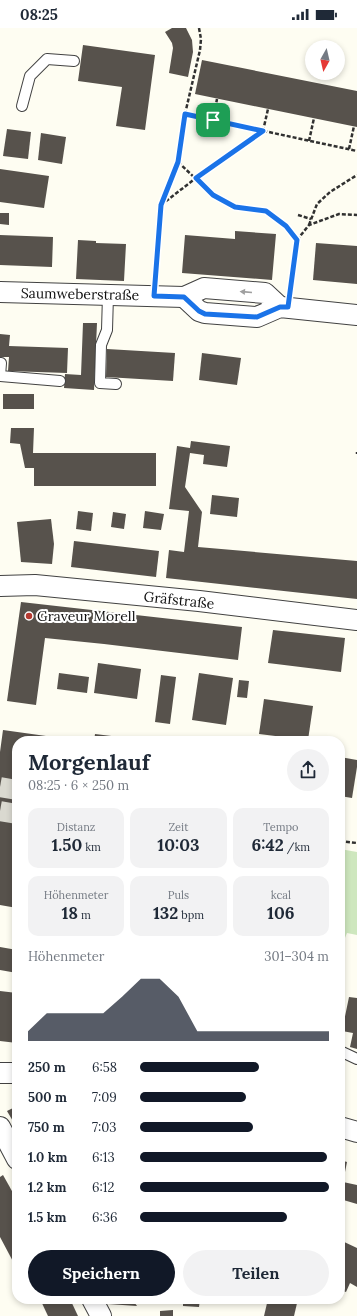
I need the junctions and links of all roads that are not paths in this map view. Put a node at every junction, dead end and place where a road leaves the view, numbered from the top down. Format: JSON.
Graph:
{"nodes":[{"id":1,"x":74,"y":61,"type":"dead end"},
{"id":2,"x":22,"y":106,"type":"dead end"},
{"id":3,"x":0,"y":292,"type":"edge"},
{"id":4,"x":108,"y":295,"type":"junction"},
{"id":5,"x":357,"y":315,"type":"edge"},
{"id":6,"x":0,"y":363,"type":"edge"},
{"id":7,"x":0,"y":376,"type":"edge"},
{"id":8,"x":60,"y":381,"type":"dead end"},
{"id":9,"x":116,"y":384,"type":"dead end"},
{"id":10,"x":0,"y":586,"type":"edge"},
{"id":11,"x":357,"y":620,"type":"edge"},
{"id":12,"x":345,"y":1054,"type":"edge"},
{"id":13,"x":357,"y":1060,"type":"edge"},
{"id":14,"x":0,"y":1073,"type":"edge"},
{"id":15,"x":12,"y":1073,"type":"edge"},
{"id":16,"x":0,"y":1127,"type":"edge"},
{"id":17,"x":345,"y":1128,"type":"edge"},
{"id":18,"x":357,"y":1132,"type":"edge"},
{"id":19,"x":12,"y":1150,"type":"edge"},
{"id":20,"x":95,"y":1304,"type":"edge"},
{"id":21,"x":101,"y":1316,"type":"edge"}],
"edges":[{"from":1,"to":2,"type":"lane"},
{"from":3,"to":4,"type":"street","name":"Saumweberstraße"},
{"from":4,"to":5,"type":"street","name":"Saumweberstraße"},
{"from":4,"to":9,"type":"lane"},
{"from":6,"to":7,"type":"lane"},
{"from":7,"to":8,"type":"lane"},
{"from":10,"to":11,"type":"street","name":"Gräfstraße"},
{"from":12,"to":13,"type":"lane"},
{"from":14,"to":15,"type":"street"},
{"from":16,"to":19,"type":"street"},
{"from":17,"to":18,"type":"street"},
{"from":20,"to":21,"type":"street"}]}
